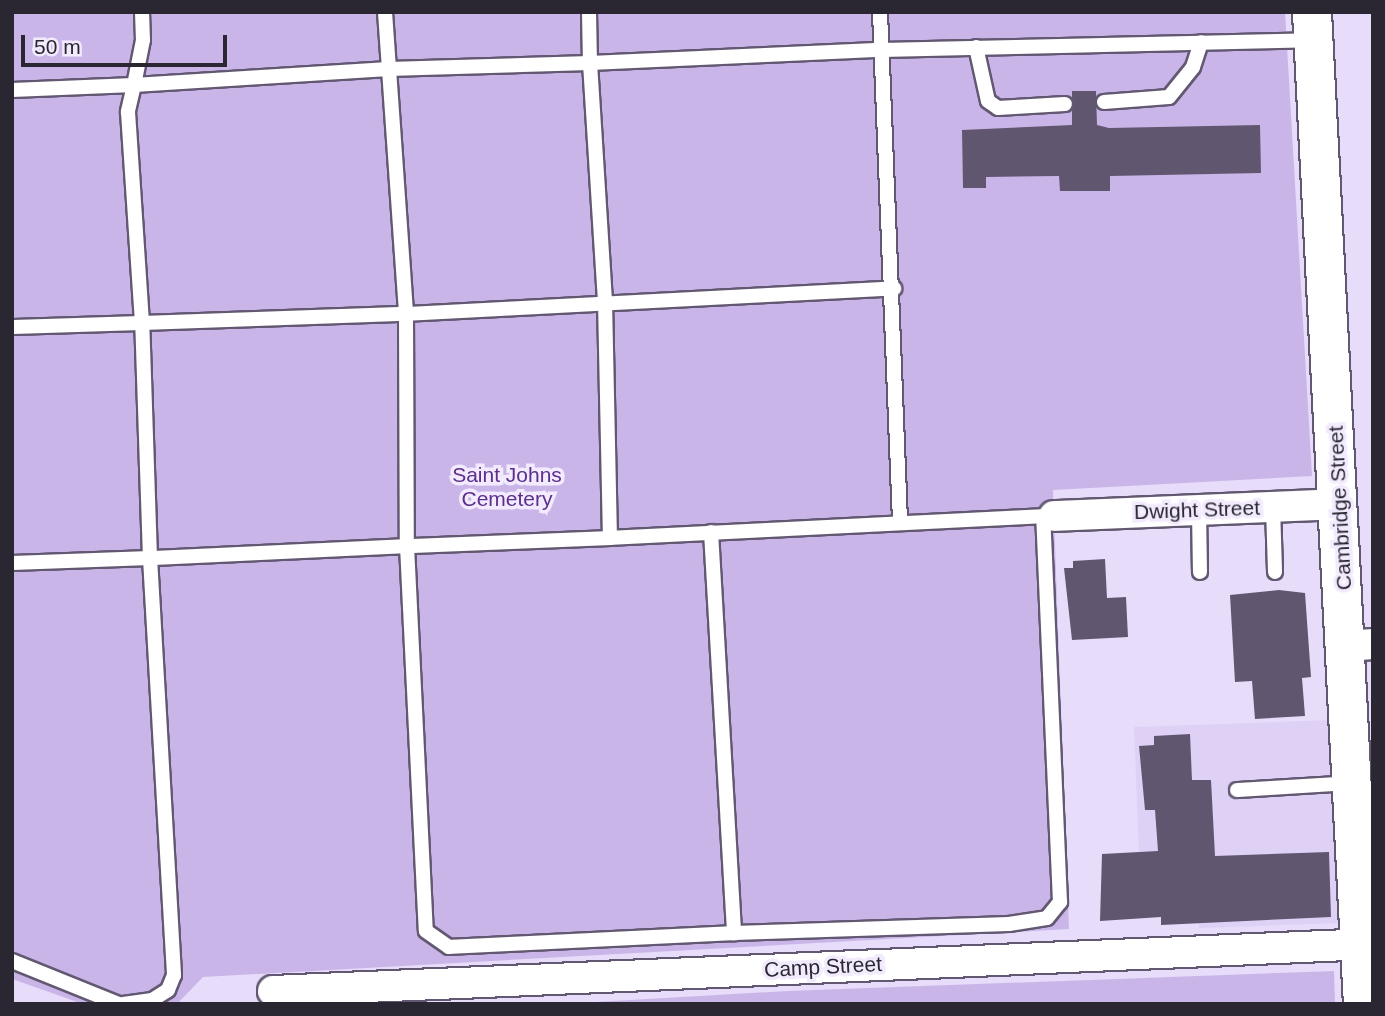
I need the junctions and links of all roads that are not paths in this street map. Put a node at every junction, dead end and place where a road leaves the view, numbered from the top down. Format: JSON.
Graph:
{"nodes":[{"id":1,"x":142,"y":12,"type":"edge"},
{"id":2,"x":385,"y":12,"type":"edge"},
{"id":3,"x":589,"y":12,"type":"edge"},
{"id":4,"x":880,"y":12,"type":"edge"},
{"id":5,"x":1312,"y":26,"type":"edge"},
{"id":6,"x":1201,"y":42,"type":"junction"},
{"id":7,"x":975,"y":47,"type":"junction"},
{"id":8,"x":881,"y":50,"type":"junction"},
{"id":9,"x":590,"y":63,"type":"junction"},
{"id":10,"x":388,"y":69,"type":"junction"},
{"id":11,"x":134,"y":85,"type":"junction"},
{"id":12,"x":12,"y":90,"type":"edge"},
{"id":13,"x":1104,"y":102,"type":"dead end"},
{"id":14,"x":1065,"y":104,"type":"dead end"},
{"id":15,"x":894,"y":288,"type":"junction"},
{"id":16,"x":605,"y":301,"type":"junction"},
{"id":17,"x":405,"y":314,"type":"junction"},
{"id":18,"x":142,"y":323,"type":"junction"},
{"id":19,"x":12,"y":327,"type":"edge"},
{"id":20,"x":1339,"y":504,"type":"junction"},
{"id":21,"x":1273,"y":507,"type":"junction"},
{"id":22,"x":1199,"y":510,"type":"junction"},
{"id":23,"x":1049,"y":516,"type":"junction"},
{"id":24,"x":900,"y":521,"type":"junction"},
{"id":25,"x":711,"y":532,"type":"junction"},
{"id":26,"x":610,"y":538,"type":"junction"},
{"id":27,"x":407,"y":546,"type":"junction"},
{"id":28,"x":150,"y":558,"type":"junction"},
{"id":29,"x":12,"y":563,"type":"edge"},
{"id":30,"x":1200,"y":572,"type":"dead end"},
{"id":31,"x":1275,"y":572,"type":"dead end"},
{"id":32,"x":1360,"y":645,"type":"edge"},
{"id":33,"x":1353,"y":783,"type":"junction"},
{"id":34,"x":1237,"y":790,"type":"dead end"},
{"id":35,"x":734,"y":933,"type":"junction"},
{"id":36,"x":1367,"y":944,"type":"edge"},
{"id":37,"x":12,"y":961,"type":"edge"},
{"id":38,"x":273,"y":991,"type":"dead end"},
{"id":39,"x":121,"y":1004,"type":"edge"},
{"id":40,"x":1363,"y":1004,"type":"edge"}],
"edges":[{"from":1,"to":11,"type":"lane"},
{"from":2,"to":10,"type":"lane"},
{"from":3,"to":9,"type":"lane"},
{"from":4,"to":8,"type":"lane"},
{"from":5,"to":6,"type":"lane"},
{"from":5,"to":20,"type":"main road","name":"Cambridge Street"},
{"from":6,"to":7,"type":"lane"},
{"from":6,"to":13,"type":"lane"},
{"from":7,"to":8,"type":"lane"},
{"from":7,"to":14,"type":"lane"},
{"from":8,"to":9,"type":"lane"},
{"from":8,"to":15,"type":"lane"},
{"from":9,"to":10,"type":"lane"},
{"from":9,"to":16,"type":"lane"},
{"from":10,"to":11,"type":"lane"},
{"from":10,"to":17,"type":"lane"},
{"from":11,"to":12,"type":"lane"},
{"from":11,"to":18,"type":"lane"},
{"from":15,"to":16,"type":"lane"},
{"from":15,"to":24,"type":"lane"},
{"from":16,"to":17,"type":"lane"},
{"from":16,"to":26,"type":"lane"},
{"from":17,"to":18,"type":"lane"},
{"from":17,"to":27,"type":"lane"},
{"from":18,"to":19,"type":"lane"},
{"from":18,"to":28,"type":"lane"},
{"from":20,"to":21,"type":"street","name":"Dwight Street"},
{"from":20,"to":32,"type":"main road","name":"Cambridge Street"},
{"from":21,"to":22,"type":"street","name":"Dwight Street"},
{"from":21,"to":31,"type":"lane"},
{"from":22,"to":23,"type":"street","name":"Dwight Street"},
{"from":22,"to":30,"type":"lane"},
{"from":23,"to":24,"type":"lane"},
{"from":23,"to":35,"type":"lane"},
{"from":24,"to":25,"type":"lane"},
{"from":25,"to":26,"type":"lane"},
{"from":25,"to":35,"type":"lane"},
{"from":26,"to":27,"type":"lane"},
{"from":27,"to":28,"type":"lane"},
{"from":27,"to":35,"type":"lane"},
{"from":28,"to":29,"type":"lane"},
{"from":28,"to":39,"type":"lane"},
{"from":32,"to":33,"type":"main road","name":"Cambridge Street"},
{"from":33,"to":34,"type":"lane"},
{"from":33,"to":36,"type":"main road","name":"Cambridge Street"},
{"from":36,"to":38,"type":"street","name":"Camp Street"},
{"from":36,"to":40,"type":"main road","name":"Cambridge Street"},
{"from":37,"to":39,"type":"lane"}]}
